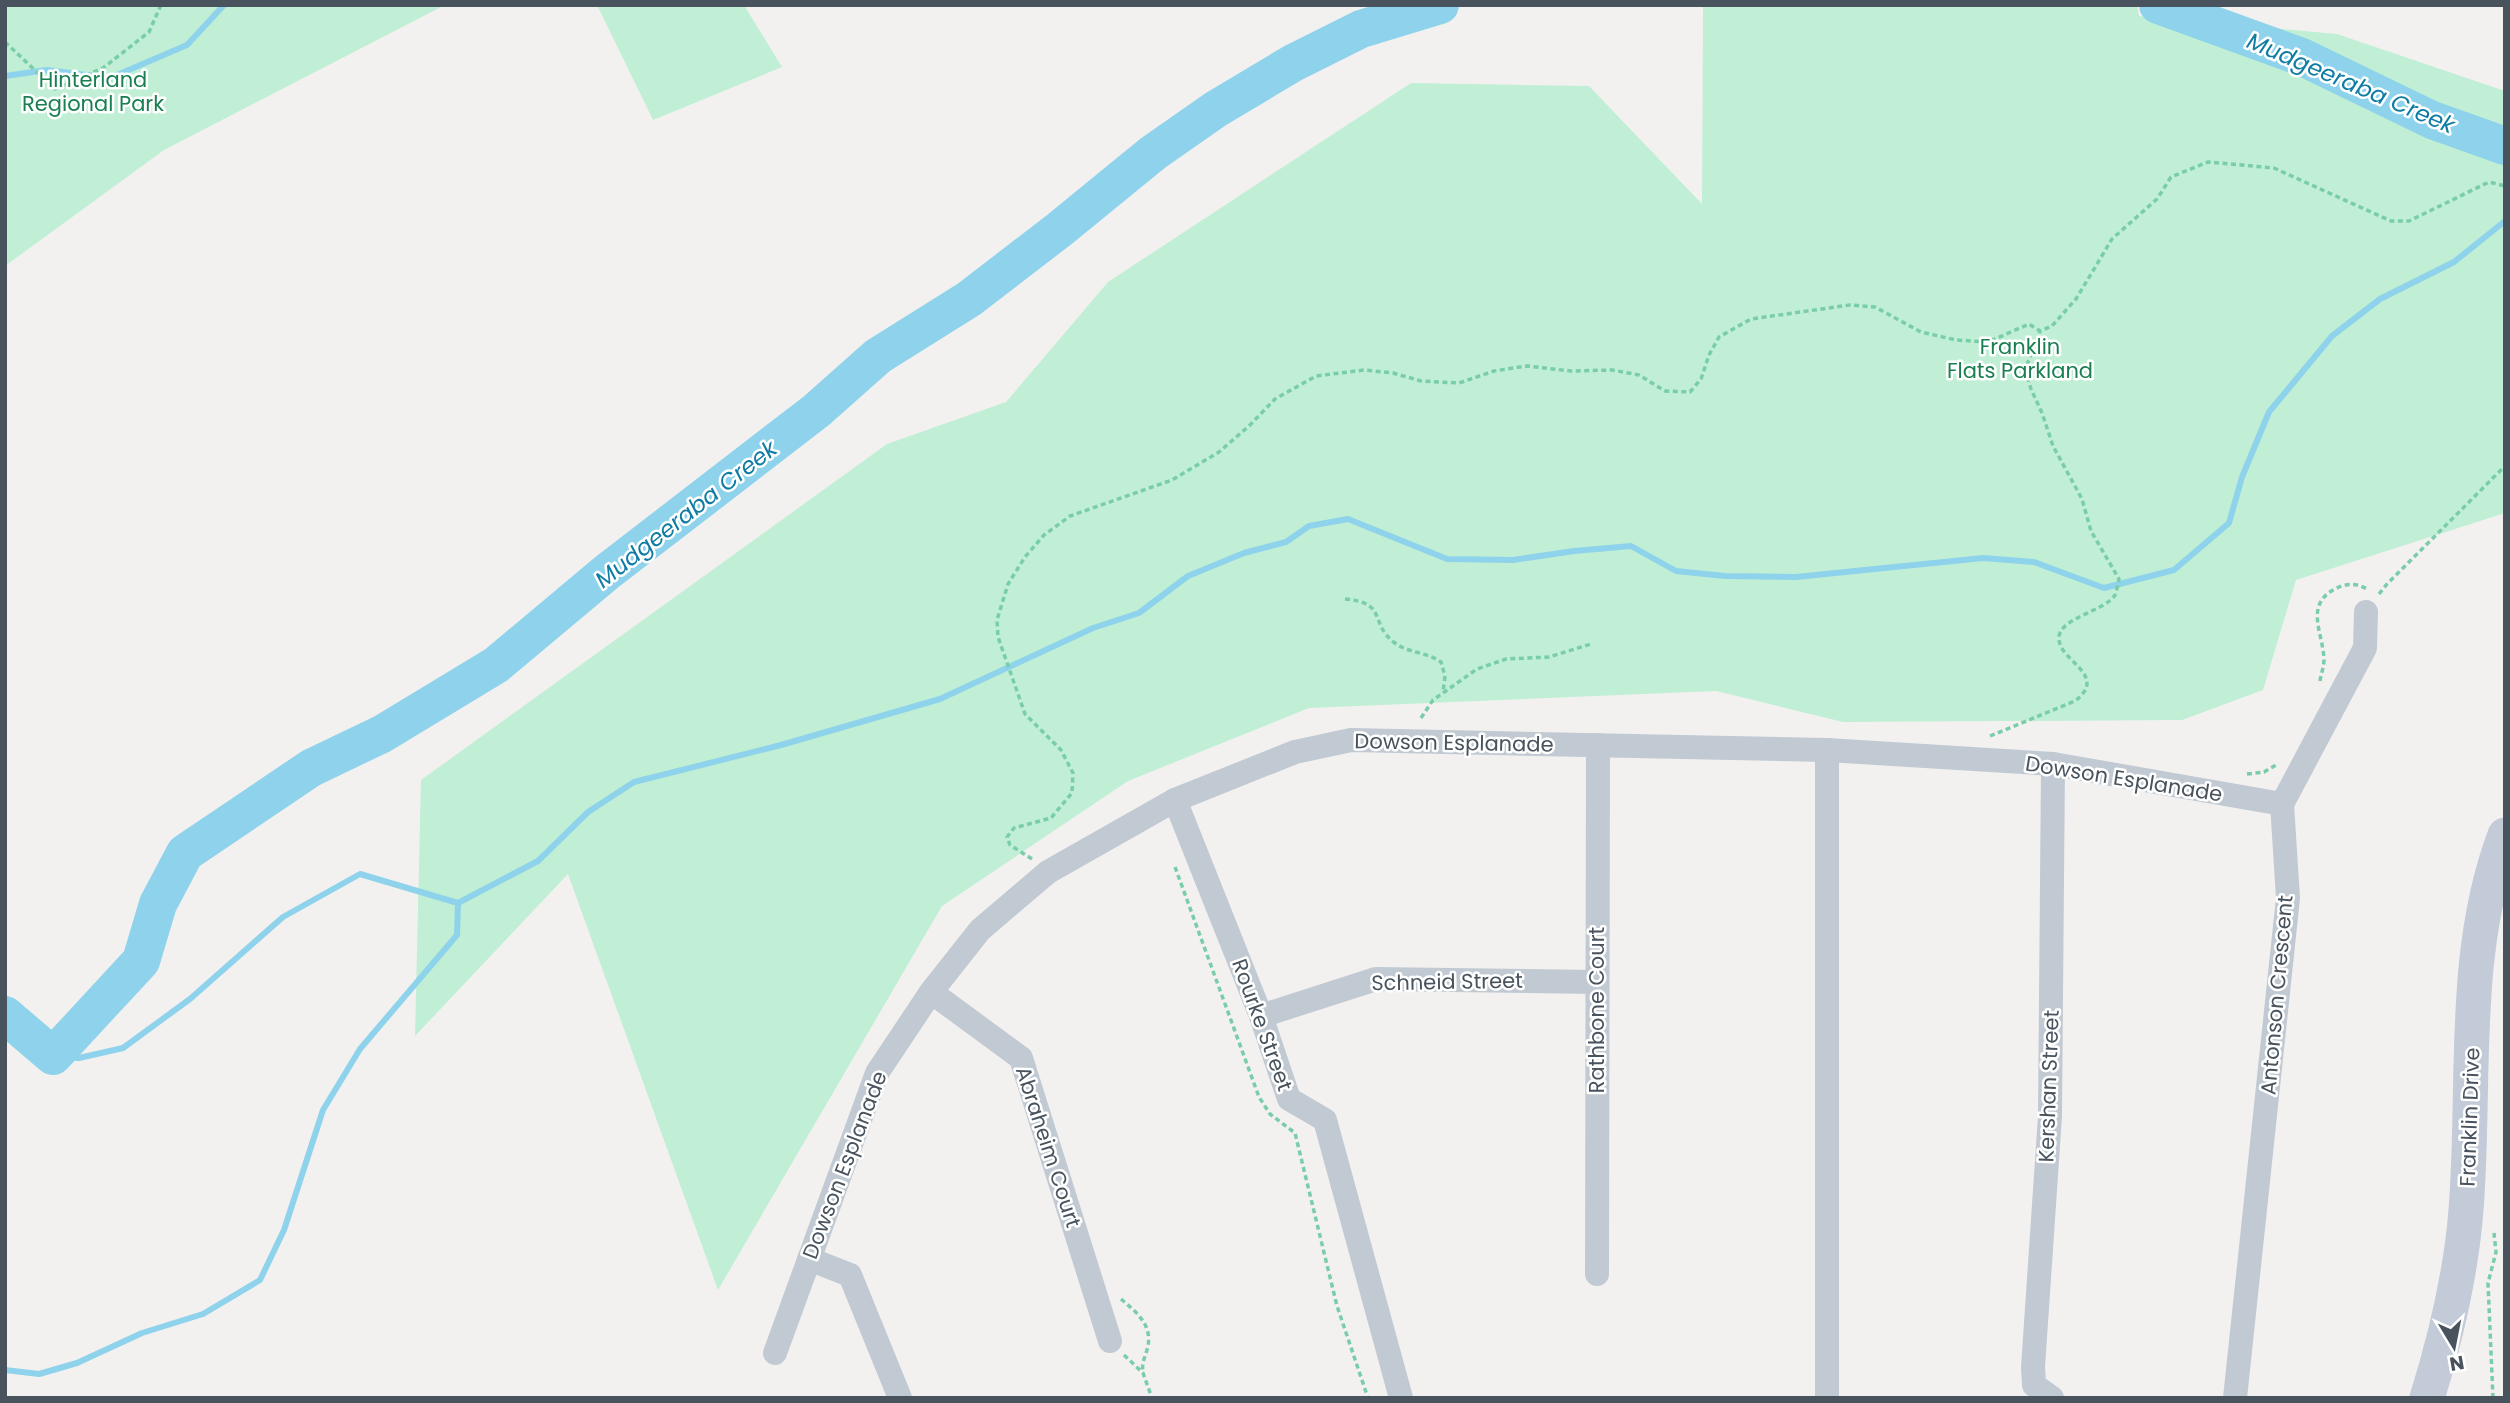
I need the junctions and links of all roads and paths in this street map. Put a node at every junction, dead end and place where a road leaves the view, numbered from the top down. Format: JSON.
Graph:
{"nodes":[{"id":1,"x":162,"y":5,"type":"edge"},
{"id":2,"x":5,"y":42,"type":"edge"},
{"id":3,"x":2505,"y":186,"type":"edge"},
{"id":4,"x":2040,"y":331,"type":"junction"},
{"id":5,"x":2505,"y":466,"type":"edge"},
{"id":6,"x":1345,"y":599,"type":"dead end"},
{"id":7,"x":2372,"y":604,"type":"junction"},
{"id":8,"x":1591,"y":644,"type":"dead end"},
{"id":9,"x":2319,"y":685,"type":"dead end"},
{"id":10,"x":1443,"y":693,"type":"junction"},
{"id":11,"x":1417,"y":727,"type":"dead end"},
{"id":12,"x":1993,"y":740,"type":"dead end"},
{"id":13,"x":1598,"y":745,"type":"junction"},
{"id":14,"x":1827,"y":750,"type":"junction"},
{"id":15,"x":2281,"y":759,"type":"dead end"},
{"id":16,"x":2053,"y":764,"type":"junction"},
{"id":17,"x":2237,"y":773,"type":"dead end"},
{"id":18,"x":1175,"y":800,"type":"junction"},
{"id":19,"x":2282,"y":804,"type":"junction"},
{"id":20,"x":2505,"y":835,"type":"edge"},
{"id":21,"x":1171,"y":858,"type":"dead end"},
{"id":22,"x":1048,"y":872,"type":"junction"},
{"id":23,"x":1597,"y":982,"type":"junction"},
{"id":24,"x":931,"y":992,"type":"junction"},
{"id":25,"x":1261,"y":1016,"type":"junction"},
{"id":26,"x":809,"y":1259,"type":"junction"},
{"id":27,"x":1597,"y":1274,"type":"dead end"},
{"id":28,"x":1110,"y":1341,"type":"joint"},
{"id":29,"x":775,"y":1353,"type":"dead end"},
{"id":30,"x":900,"y":1398,"type":"edge"},
{"id":31,"x":1152,"y":1398,"type":"edge"},
{"id":32,"x":1368,"y":1398,"type":"edge"},
{"id":33,"x":1401,"y":1398,"type":"edge"},
{"id":34,"x":1827,"y":1398,"type":"edge"},
{"id":35,"x":2052,"y":1398,"type":"edge"},
{"id":36,"x":2235,"y":1398,"type":"edge"},
{"id":37,"x":2427,"y":1398,"type":"edge"}],
"edges":[{"from":1,"to":2,"type":"path"},
{"from":3,"to":4,"type":"path"},
{"from":4,"to":12,"type":"path"},
{"from":4,"to":22,"type":"path"},
{"from":5,"to":7,"type":"path"},
{"from":6,"to":10,"type":"path"},
{"from":7,"to":9,"type":"path"},
{"from":7,"to":19,"type":"street"},
{"from":8,"to":10,"type":"path"},
{"from":10,"to":11,"type":"path"},
{"from":13,"to":14,"type":"street","name":"Dowson Esplanade"},
{"from":13,"to":18,"type":"street","name":"Dowson Esplanade"},
{"from":13,"to":23,"type":"street","name":"Rathbone Court"},
{"from":14,"to":16,"type":"street","name":"Dowson Esplanade"},
{"from":14,"to":34,"type":"street"},
{"from":15,"to":17,"type":"path"},
{"from":16,"to":19,"type":"street","name":"Dowson Esplanade"},
{"from":16,"to":35,"type":"street","name":"Kershan Street"},
{"from":18,"to":22,"type":"street","name":"Dowson Esplanade"},
{"from":18,"to":25,"type":"street","name":"Rourke Street"},
{"from":19,"to":36,"type":"street","name":"Antonson Crescent"},
{"from":20,"to":37,"type":"main road","name":"Franklin Drive"},
{"from":21,"to":32,"type":"path"},
{"from":22,"to":24,"type":"street","name":"Dowson Esplanade"},
{"from":23,"to":25,"type":"street","name":"Schneid Street"},
{"from":23,"to":27,"type":"street","name":"Rathbone Court"},
{"from":24,"to":26,"type":"street","name":"Dowson Esplanade"},
{"from":24,"to":28,"type":"street","name":"Abraheim Court"},
{"from":25,"to":33,"type":"street","name":"Rourke Street"},
{"from":26,"to":29,"type":"street","name":"Dowson Esplanade"},
{"from":26,"to":30,"type":"street"},
{"from":28,"to":31,"type":"path"}]}
